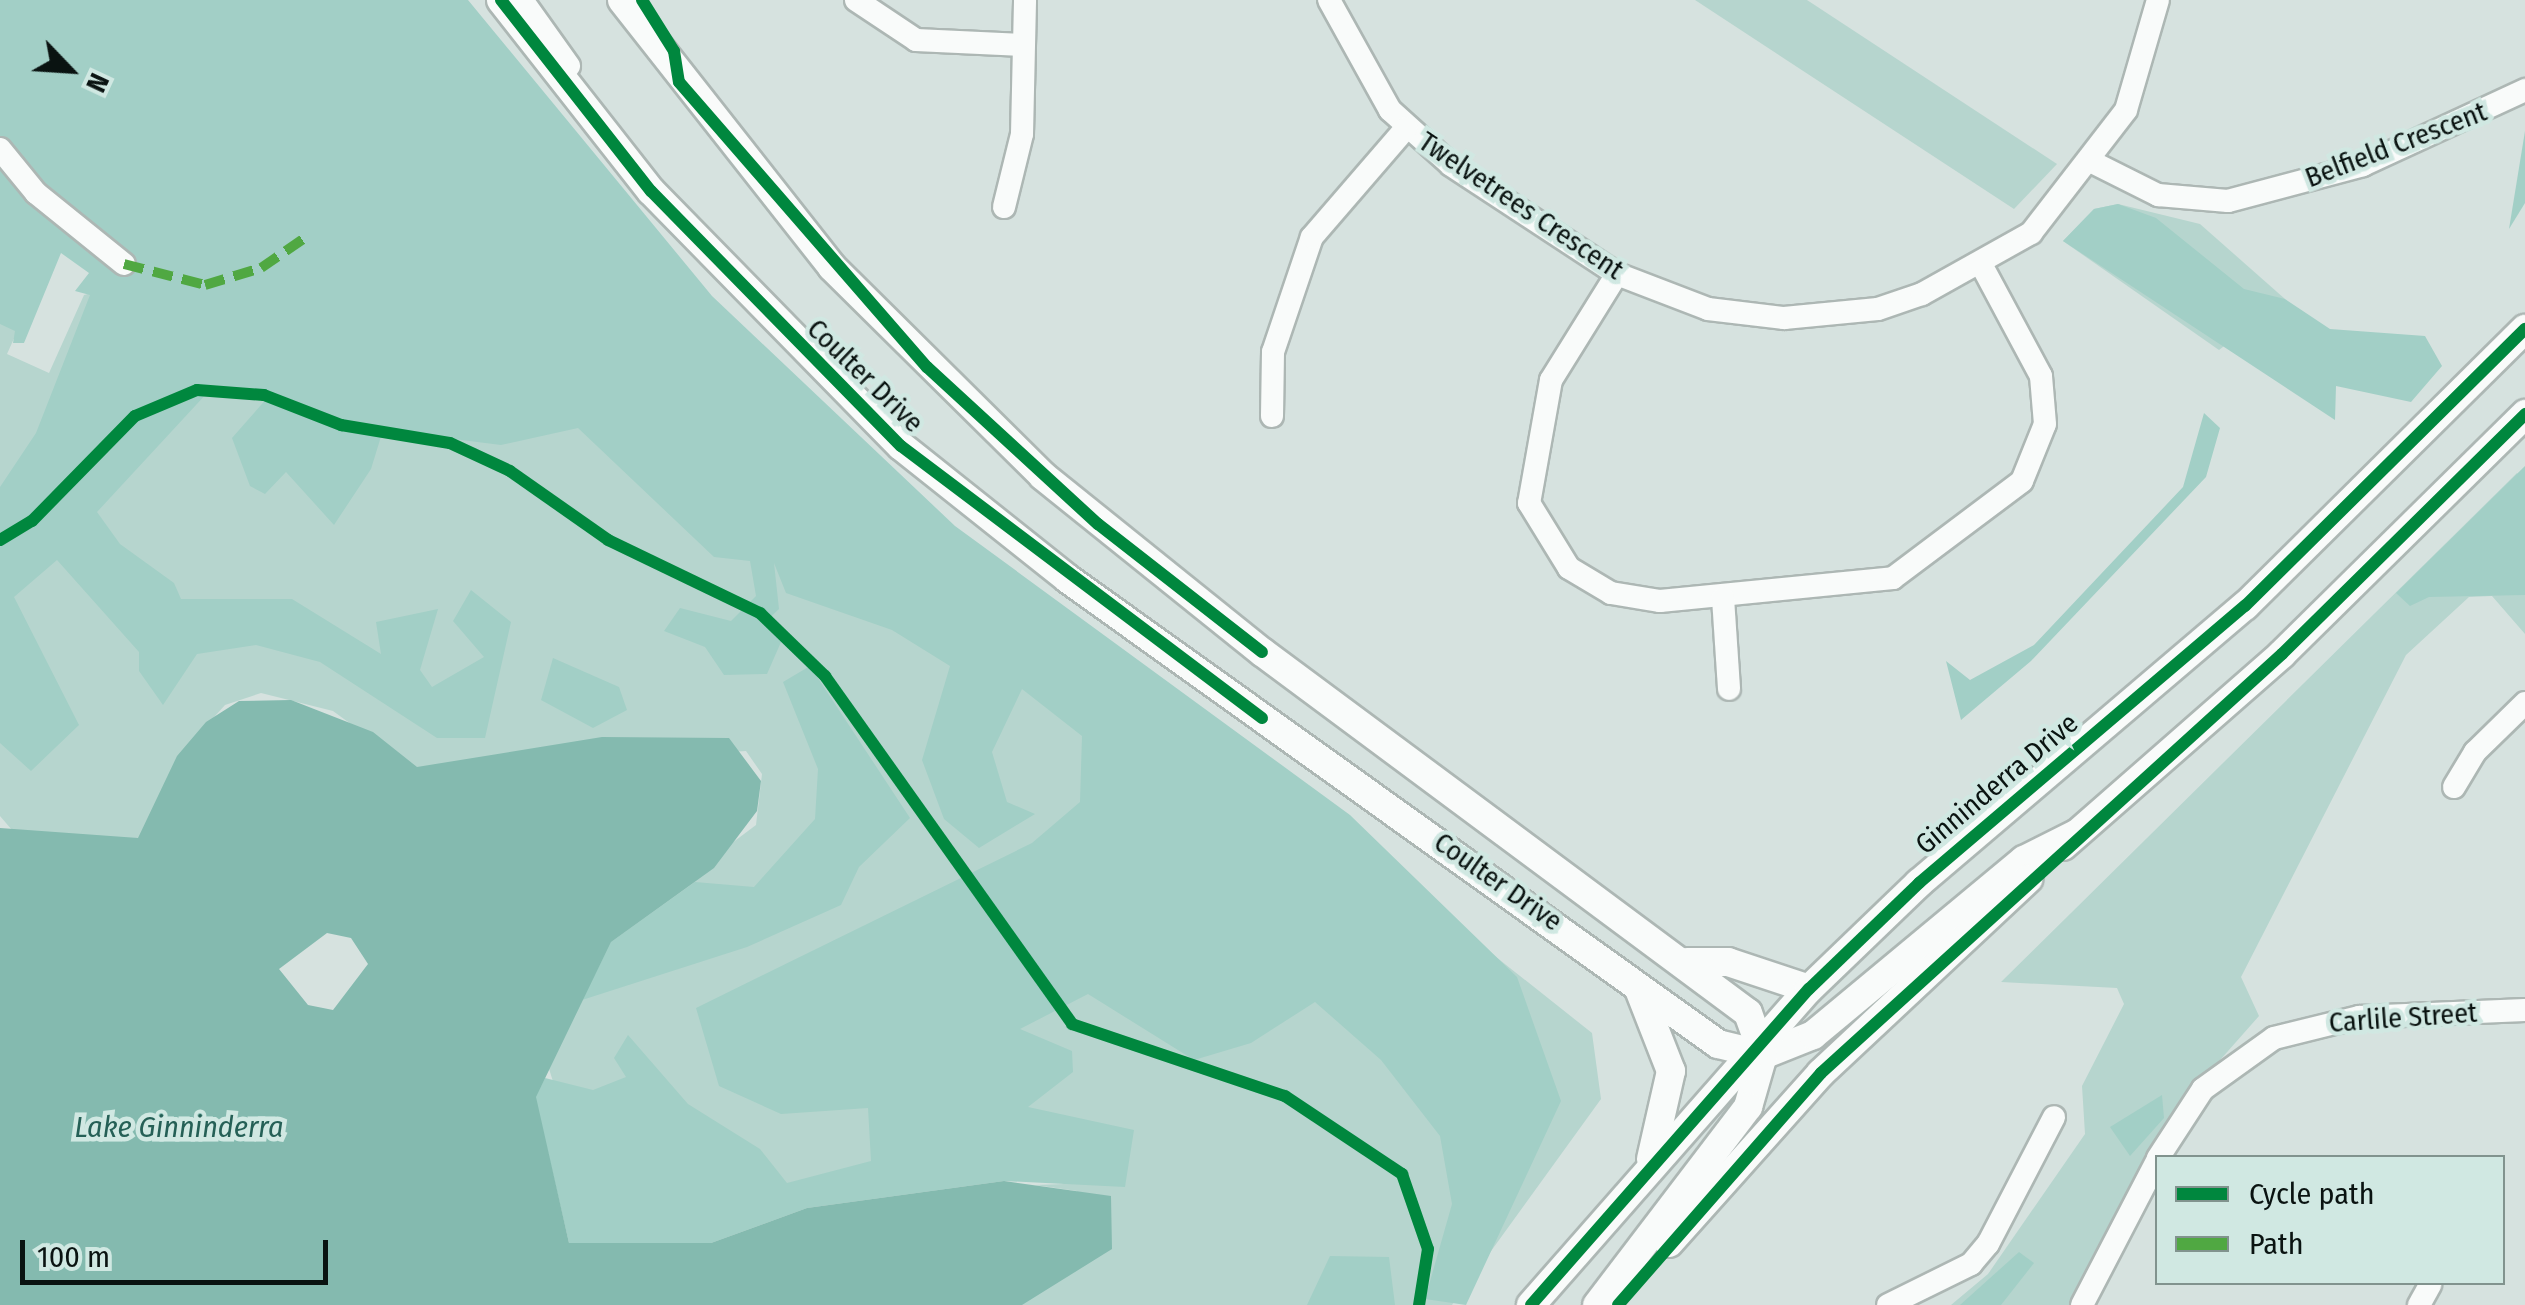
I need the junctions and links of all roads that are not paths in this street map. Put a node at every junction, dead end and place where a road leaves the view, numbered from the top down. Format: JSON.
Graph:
{"nodes":[{"id":1,"x":501,"y":0,"type":"edge"},
{"id":2,"x":522,"y":0,"type":"edge"},
{"id":3,"x":622,"y":0,"type":"edge"},
{"id":4,"x":642,"y":0,"type":"edge"},
{"id":5,"x":856,"y":0,"type":"edge"},
{"id":6,"x":1025,"y":0,"type":"edge"},
{"id":7,"x":1329,"y":0,"type":"edge"},
{"id":8,"x":2158,"y":0,"type":"edge"},
{"id":9,"x":1023,"y":45,"type":"junction"},
{"id":10,"x":680,"y":82,"type":"junction"},
{"id":11,"x":2525,"y":90,"type":"edge"},
{"id":12,"x":575,"y":99,"type":"junction"},
{"id":13,"x":1406,"y":128,"type":"junction"},
{"id":14,"x":0,"y":148,"type":"edge"},
{"id":15,"x":2094,"y":162,"type":"junction"},
{"id":16,"x":1004,"y":207,"type":"dead end"},
{"id":17,"x":124,"y":264,"type":"dead end"},
{"id":18,"x":1982,"y":266,"type":"junction"},
{"id":19,"x":1617,"y":274,"type":"junction"},
{"id":20,"x":2525,"y":328,"type":"edge"},
{"id":21,"x":2525,"y":414,"type":"edge"},
{"id":22,"x":1272,"y":416,"type":"dead end"},
{"id":23,"x":1724,"y":598,"type":"junction"},
{"id":24,"x":1729,"y":690,"type":"dead end"},
{"id":25,"x":2525,"y":703,"type":"edge"},
{"id":26,"x":2454,"y":787,"type":"dead end"},
{"id":27,"x":2076,"y":834,"type":"junction"},
{"id":28,"x":1688,"y":962,"type":"junction"},
{"id":29,"x":1634,"y":982,"type":"junction"},
{"id":30,"x":1809,"y":989,"type":"junction"},
{"id":31,"x":2525,"y":1010,"type":"edge"},
{"id":32,"x":1758,"y":1055,"type":"junction"},
{"id":33,"x":2054,"y":1117,"type":"dead end"},
{"id":34,"x":2160,"y":1155,"type":"edge"},
{"id":35,"x":1650,"y":1160,"type":"junction"},
{"id":36,"x":2155,"y":1164,"type":"edge"},
{"id":37,"x":1936,"y":1295,"type":"edge"},
{"id":38,"x":1530,"y":1305,"type":"edge"},
{"id":39,"x":1597,"y":1305,"type":"edge"},
{"id":40,"x":1618,"y":1305,"type":"edge"},
{"id":41,"x":1888,"y":1305,"type":"edge"},
{"id":42,"x":2082,"y":1305,"type":"edge"}],
"edges":[{"from":1,"to":12,"type":"main road","name":"Coulter Drive"},
{"from":2,"to":12,"type":"street"},
{"from":3,"to":10,"type":"main road","name":"Coulter Drive"},
{"from":4,"to":10,"type":"main road"},
{"from":5,"to":9,"type":"street"},
{"from":6,"to":9,"type":"street"},
{"from":7,"to":13,"type":"street","name":"Twelvetrees Crescent"},
{"from":8,"to":15,"type":"street","name":"Twelvetrees Crescent"},
{"from":9,"to":16,"type":"street"},
{"from":10,"to":28,"type":"main road","name":"Coulter Drive"},
{"from":11,"to":15,"type":"street","name":"Belfield Crescent"},
{"from":12,"to":29,"type":"main road","name":"Coulter Drive"},
{"from":13,"to":19,"type":"street","name":"Twelvetrees Crescent"},
{"from":13,"to":22,"type":"street"},
{"from":14,"to":17,"type":"street"},
{"from":15,"to":18,"type":"street","name":"Twelvetrees Crescent"},
{"from":18,"to":19,"type":"street","name":"Twelvetrees Crescent"},
{"from":18,"to":23,"type":"street"},
{"from":19,"to":23,"type":"street"},
{"from":20,"to":30,"type":"main road","name":"Ginninderra Drive"},
{"from":21,"to":27,"type":"main road"},
{"from":23,"to":24,"type":"street"},
{"from":25,"to":26,"type":"street"},
{"from":27,"to":32,"type":"main road"},
{"from":27,"to":40,"type":"main road"},
{"from":28,"to":30,"type":"main road"},
{"from":28,"to":32,"type":"main road","name":"Coulter Drive"},
{"from":29,"to":32,"type":"main road","name":"Coulter Drive"},
{"from":29,"to":35,"type":"main road"},
{"from":30,"to":32,"type":"main road","name":"Ginninderra Drive"},
{"from":31,"to":34,"type":"street","name":"Carlile Street"},
{"from":32,"to":35,"type":"main road","name":"Ginninderra Drive"},
{"from":32,"to":39,"type":"main road","name":"Ginninderra Drive"},
{"from":33,"to":37,"type":"street"},
{"from":35,"to":38,"type":"main road","name":"Ginninderra Drive"},
{"from":36,"to":42,"type":"street","name":"Carlile Street"},
{"from":37,"to":41,"type":"street"}]}
